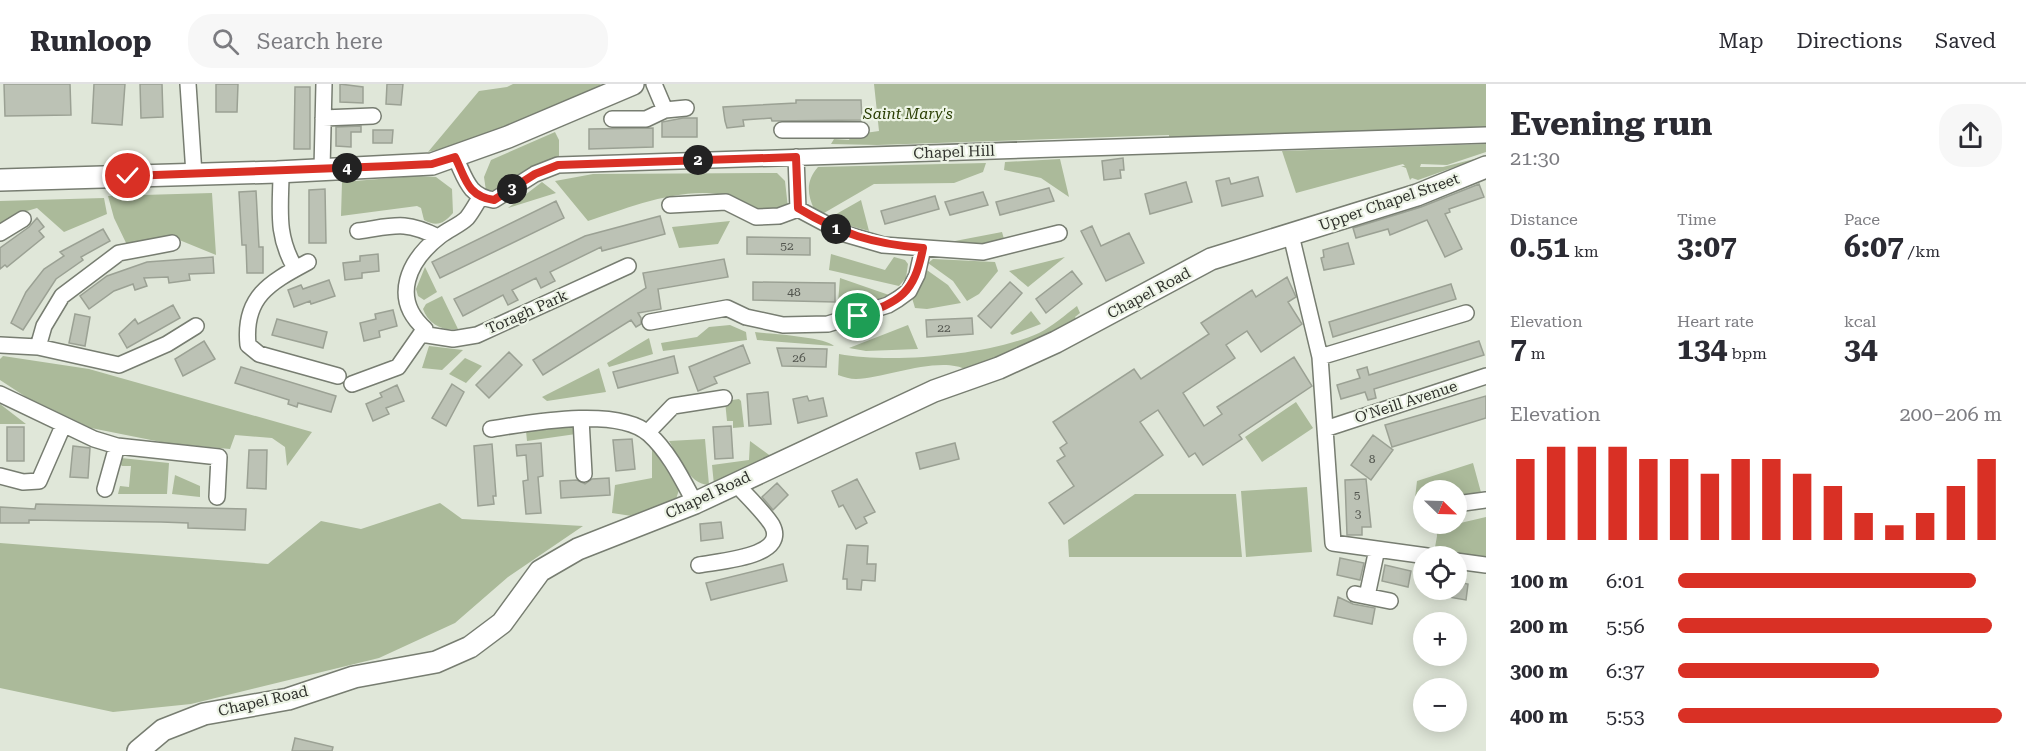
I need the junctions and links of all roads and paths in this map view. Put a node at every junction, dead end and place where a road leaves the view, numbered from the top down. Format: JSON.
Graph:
{"nodes":[{"id":1,"x":188,"y":84,"type":"edge"},
{"id":2,"x":324,"y":84,"type":"edge"},
{"id":3,"x":633,"y":84,"type":"edge"},
{"id":4,"x":654,"y":84,"type":"edge"},
{"id":5,"x":686,"y":108,"type":"dead end"},
{"id":6,"x":665,"y":110,"type":"junction"},
{"id":7,"x":373,"y":116,"type":"dead end"},
{"id":8,"x":323,"y":118,"type":"junction"},
{"id":9,"x":612,"y":119,"type":"dead end"},
{"id":10,"x":782,"y":129,"type":"dead end"},
{"id":11,"x":823,"y":130,"type":"junction"},
{"id":12,"x":861,"y":130,"type":"dead end"},
{"id":13,"x":1486,"y":135,"type":"edge"},
{"id":14,"x":821,"y":156,"type":"junction"},
{"id":15,"x":455,"y":157,"type":"junction"},
{"id":16,"x":796,"y":157,"type":"junction"},
{"id":17,"x":1486,"y":167,"type":"edge"},
{"id":18,"x":322,"y":169,"type":"junction"},
{"id":19,"x":277,"y":172,"type":"junction"},
{"id":20,"x":194,"y":174,"type":"junction"},
{"id":21,"x":0,"y":180,"type":"edge"},
{"id":22,"x":480,"y":198,"type":"junction"},
{"id":23,"x":670,"y":205,"type":"dead end"},
{"id":24,"x":798,"y":208,"type":"junction"},
{"id":25,"x":23,"y":219,"type":"dead end"},
{"id":26,"x":358,"y":231,"type":"dead end"},
{"id":27,"x":0,"y":233,"type":"edge"},
{"id":28,"x":1059,"y":233,"type":"dead end"},
{"id":29,"x":1292,"y":236,"type":"junction"},
{"id":30,"x":438,"y":237,"type":"junction"},
{"id":31,"x":172,"y":243,"type":"dead end"},
{"id":32,"x":923,"y":248,"type":"junction"},
{"id":33,"x":628,"y":266,"type":"dead end"},
{"id":34,"x":1466,"y":313,"type":"dead end"},
{"id":35,"x":650,"y":322,"type":"dead end"},
{"id":36,"x":196,"y":326,"type":"dead end"},
{"id":37,"x":421,"y":334,"type":"junction"},
{"id":38,"x":0,"y":345,"type":"edge"},
{"id":39,"x":38,"y":347,"type":"junction"},
{"id":40,"x":1320,"y":357,"type":"junction"},
{"id":41,"x":338,"y":376,"type":"dead end"},
{"id":42,"x":1486,"y":376,"type":"edge"},
{"id":43,"x":352,"y":384,"type":"dead end"},
{"id":44,"x":0,"y":394,"type":"edge"},
{"id":45,"x":724,"y":398,"type":"dead end"},
{"id":46,"x":581,"y":419,"type":"junction"},
{"id":47,"x":63,"y":426,"type":"junction"},
{"id":48,"x":491,"y":429,"type":"dead end"},
{"id":49,"x":1325,"y":429,"type":"junction"},
{"id":50,"x":648,"y":432,"type":"junction"},
{"id":51,"x":117,"y":446,"type":"junction"},
{"id":52,"x":584,"y":474,"type":"dead end"},
{"id":53,"x":0,"y":476,"type":"edge"},
{"id":54,"x":735,"y":483,"type":"junction"},
{"id":55,"x":105,"y":489,"type":"dead end"},
{"id":56,"x":217,"y":497,"type":"dead end"},
{"id":57,"x":1486,"y":500,"type":"edge"},
{"id":58,"x":695,"y":502,"type":"junction"},
{"id":59,"x":1467,"y":503,"type":"edge"},
{"id":60,"x":1377,"y":549,"type":"junction"},
{"id":61,"x":1413,"y":554,"type":"edge"},
{"id":62,"x":1467,"y":562,"type":"edge"},
{"id":63,"x":699,"y":565,"type":"dead end"},
{"id":64,"x":1486,"y":565,"type":"edge"},
{"id":65,"x":1390,"y":601,"type":"dead end"},
{"id":66,"x":138,"y":751,"type":"edge"}],
"edges":[{"from":1,"to":20,"type":"street"},
{"from":2,"to":8,"type":"street"},
{"from":3,"to":15,"type":"street"},
{"from":4,"to":6,"type":"street"},
{"from":5,"to":6,"type":"street"},
{"from":6,"to":9,"type":"street"},
{"from":7,"to":8,"type":"street"},
{"from":8,"to":18,"type":"street"},
{"from":10,"to":11,"type":"street"},
{"from":11,"to":12,"type":"street"},
{"from":11,"to":14,"type":"street"},
{"from":13,"to":14,"type":"street","name":"Chapel Hill"},
{"from":14,"to":16,"type":"street","name":"Chapel Hill"},
{"from":15,"to":18,"type":"street"},
{"from":15,"to":22,"type":"street"},
{"from":16,"to":22,"type":"street","name":"Chapel Hill"},
{"from":16,"to":24,"type":"street"},
{"from":17,"to":29,"type":"street","name":"Upper Chapel Street"},
{"from":18,"to":19,"type":"street"},
{"from":19,"to":20,"type":"street"},
{"from":19,"to":41,"type":"street"},
{"from":20,"to":21,"type":"street"},
{"from":22,"to":30,"type":"street"},
{"from":23,"to":24,"type":"street"},
{"from":24,"to":32,"type":"street"},
{"from":25,"to":27,"type":"street"},
{"from":26,"to":30,"type":"street"},
{"from":28,"to":32,"type":"street"},
{"from":29,"to":40,"type":"street"},
{"from":29,"to":54,"type":"street","name":"Chapel Road"},
{"from":30,"to":37,"type":"street"},
{"from":31,"to":39,"type":"street"},
{"from":32,"to":35,"type":"street"},
{"from":33,"to":37,"type":"street","name":"Toragh Park"},
{"from":34,"to":40,"type":"street"},
{"from":36,"to":39,"type":"street"},
{"from":37,"to":43,"type":"street"},
{"from":38,"to":39,"type":"street"},
{"from":40,"to":49,"type":"street"},
{"from":42,"to":49,"type":"street","name":"O'Neill Avenue"},
{"from":44,"to":47,"type":"street"},
{"from":45,"to":50,"type":"street"},
{"from":46,"to":48,"type":"street"},
{"from":46,"to":50,"type":"street"},
{"from":46,"to":52,"type":"street"},
{"from":47,"to":51,"type":"street"},
{"from":47,"to":53,"type":"street"},
{"from":49,"to":60,"type":"street"},
{"from":50,"to":58,"type":"street"},
{"from":51,"to":55,"type":"street"},
{"from":51,"to":56,"type":"street"},
{"from":54,"to":58,"type":"street","name":"Chapel Road"},
{"from":54,"to":63,"type":"street"},
{"from":57,"to":59,"type":"street"},
{"from":58,"to":66,"type":"street","name":"Chapel Road"},
{"from":60,"to":61,"type":"street"},
{"from":60,"to":65,"type":"street"},
{"from":62,"to":64,"type":"street"}]}
